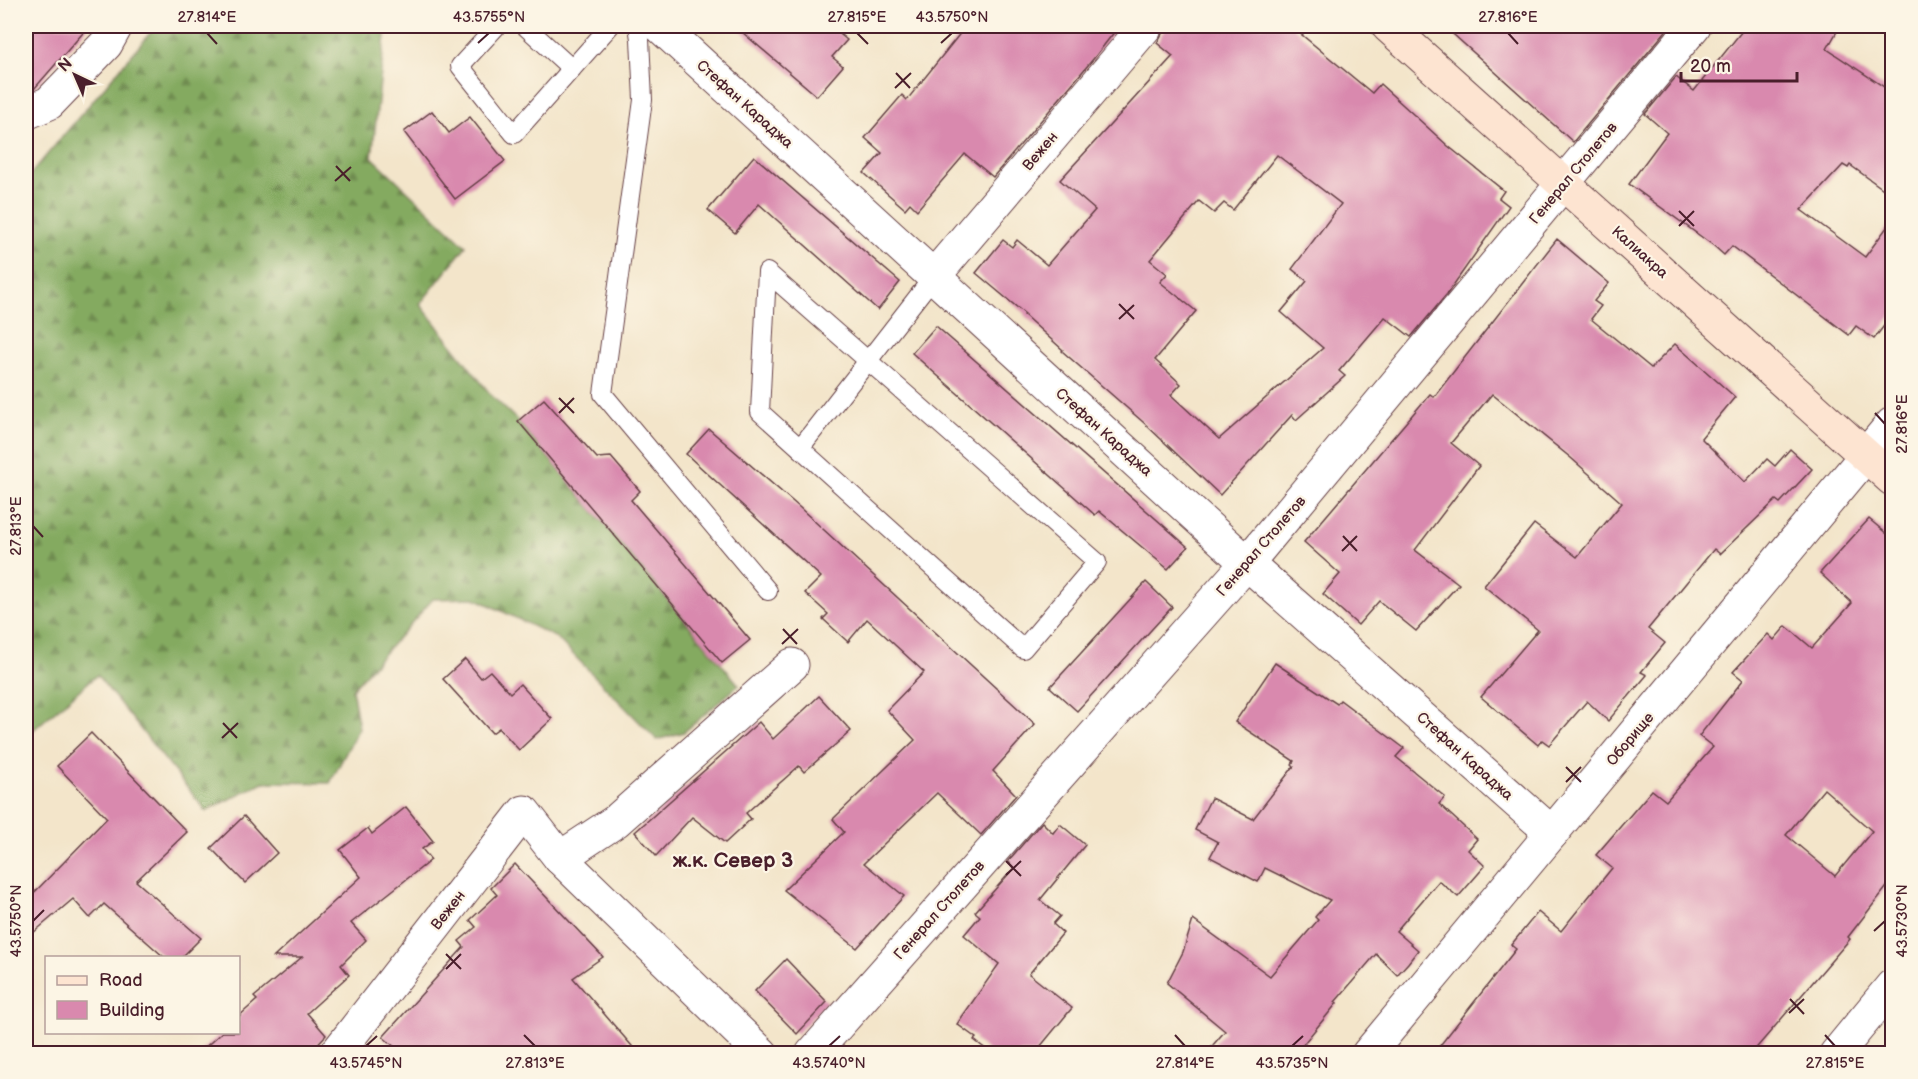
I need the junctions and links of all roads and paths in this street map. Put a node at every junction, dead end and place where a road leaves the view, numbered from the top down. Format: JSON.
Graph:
{"nodes":[{"id":1,"x":117,"y":26,"type":"edge"},
{"id":2,"x":497,"y":26,"type":"edge"},
{"id":3,"x":525,"y":26,"type":"edge"},
{"id":4,"x":610,"y":26,"type":"edge"},
{"id":5,"x":638,"y":26,"type":"edge"},
{"id":6,"x":660,"y":26,"type":"edge"},
{"id":7,"x":1146,"y":26,"type":"edge"},
{"id":8,"x":1388,"y":26,"type":"edge"},
{"id":9,"x":1694,"y":26,"type":"edge"},
{"id":10,"x":572,"y":69,"type":"junction"},
{"id":11,"x":26,"y":113,"type":"edge"},
{"id":12,"x":1564,"y":184,"type":"junction"},
{"id":13,"x":934,"y":276,"type":"junction"},
{"id":14,"x":869,"y":359,"type":"junction"},
{"id":15,"x":1893,"y":424,"type":"edge"},
{"id":16,"x":800,"y":448,"type":"junction"},
{"id":17,"x":1866,"y":455,"type":"junction"},
{"id":18,"x":1893,"y":478,"type":"edge"},
{"id":19,"x":1247,"y":563,"type":"junction"},
{"id":20,"x":768,"y":591,"type":"dead end"},
{"id":21,"x":792,"y":665,"type":"dead end"},
{"id":22,"x":1552,"y":833,"type":"junction"},
{"id":23,"x":560,"y":858,"type":"junction"},
{"id":24,"x":1893,"y":986,"type":"edge"},
{"id":25,"x":336,"y":1053,"type":"edge"},
{"id":26,"x":762,"y":1053,"type":"edge"},
{"id":27,"x":812,"y":1053,"type":"edge"},
{"id":28,"x":1368,"y":1053,"type":"edge"},
{"id":29,"x":1836,"y":1053,"type":"edge"}],
"edges":[{"from":1,"to":11,"type":"street"},
{"from":2,"to":10,"type":"lane"},
{"from":3,"to":10,"type":"lane"},
{"from":4,"to":10,"type":"lane"},
{"from":5,"to":20,"type":"lane"},
{"from":6,"to":13,"type":"street","name":"Стефан Караджа"},
{"from":7,"to":13,"type":"street","name":"Вежен"},
{"from":8,"to":12,"type":"street","name":"Калиакра"},
{"from":9,"to":12,"type":"street","name":"Генерал Столетов"},
{"from":12,"to":17,"type":"street","name":"Калиакра"},
{"from":12,"to":19,"type":"street","name":"Генерал Столетов"},
{"from":13,"to":14,"type":"lane"},
{"from":13,"to":19,"type":"street","name":"Стефан Караджа"},
{"from":14,"to":16,"type":"lane"},
{"from":14,"to":16,"type":"lane"},
{"from":14,"to":16,"type":"lane"},
{"from":15,"to":17,"type":"street","name":"Оборище"},
{"from":17,"to":18,"type":"street","name":"Калиакра"},
{"from":17,"to":22,"type":"street","name":"Оборище"},
{"from":19,"to":22,"type":"street","name":"Стефан Караджа"},
{"from":19,"to":27,"type":"street","name":"Генерал Столетов"},
{"from":21,"to":23,"type":"street"},
{"from":22,"to":28,"type":"street","name":"Оборище"},
{"from":23,"to":25,"type":"street","name":"Вежен"},
{"from":23,"to":26,"type":"street","name":"Вежен"},
{"from":24,"to":29,"type":"street"}]}
